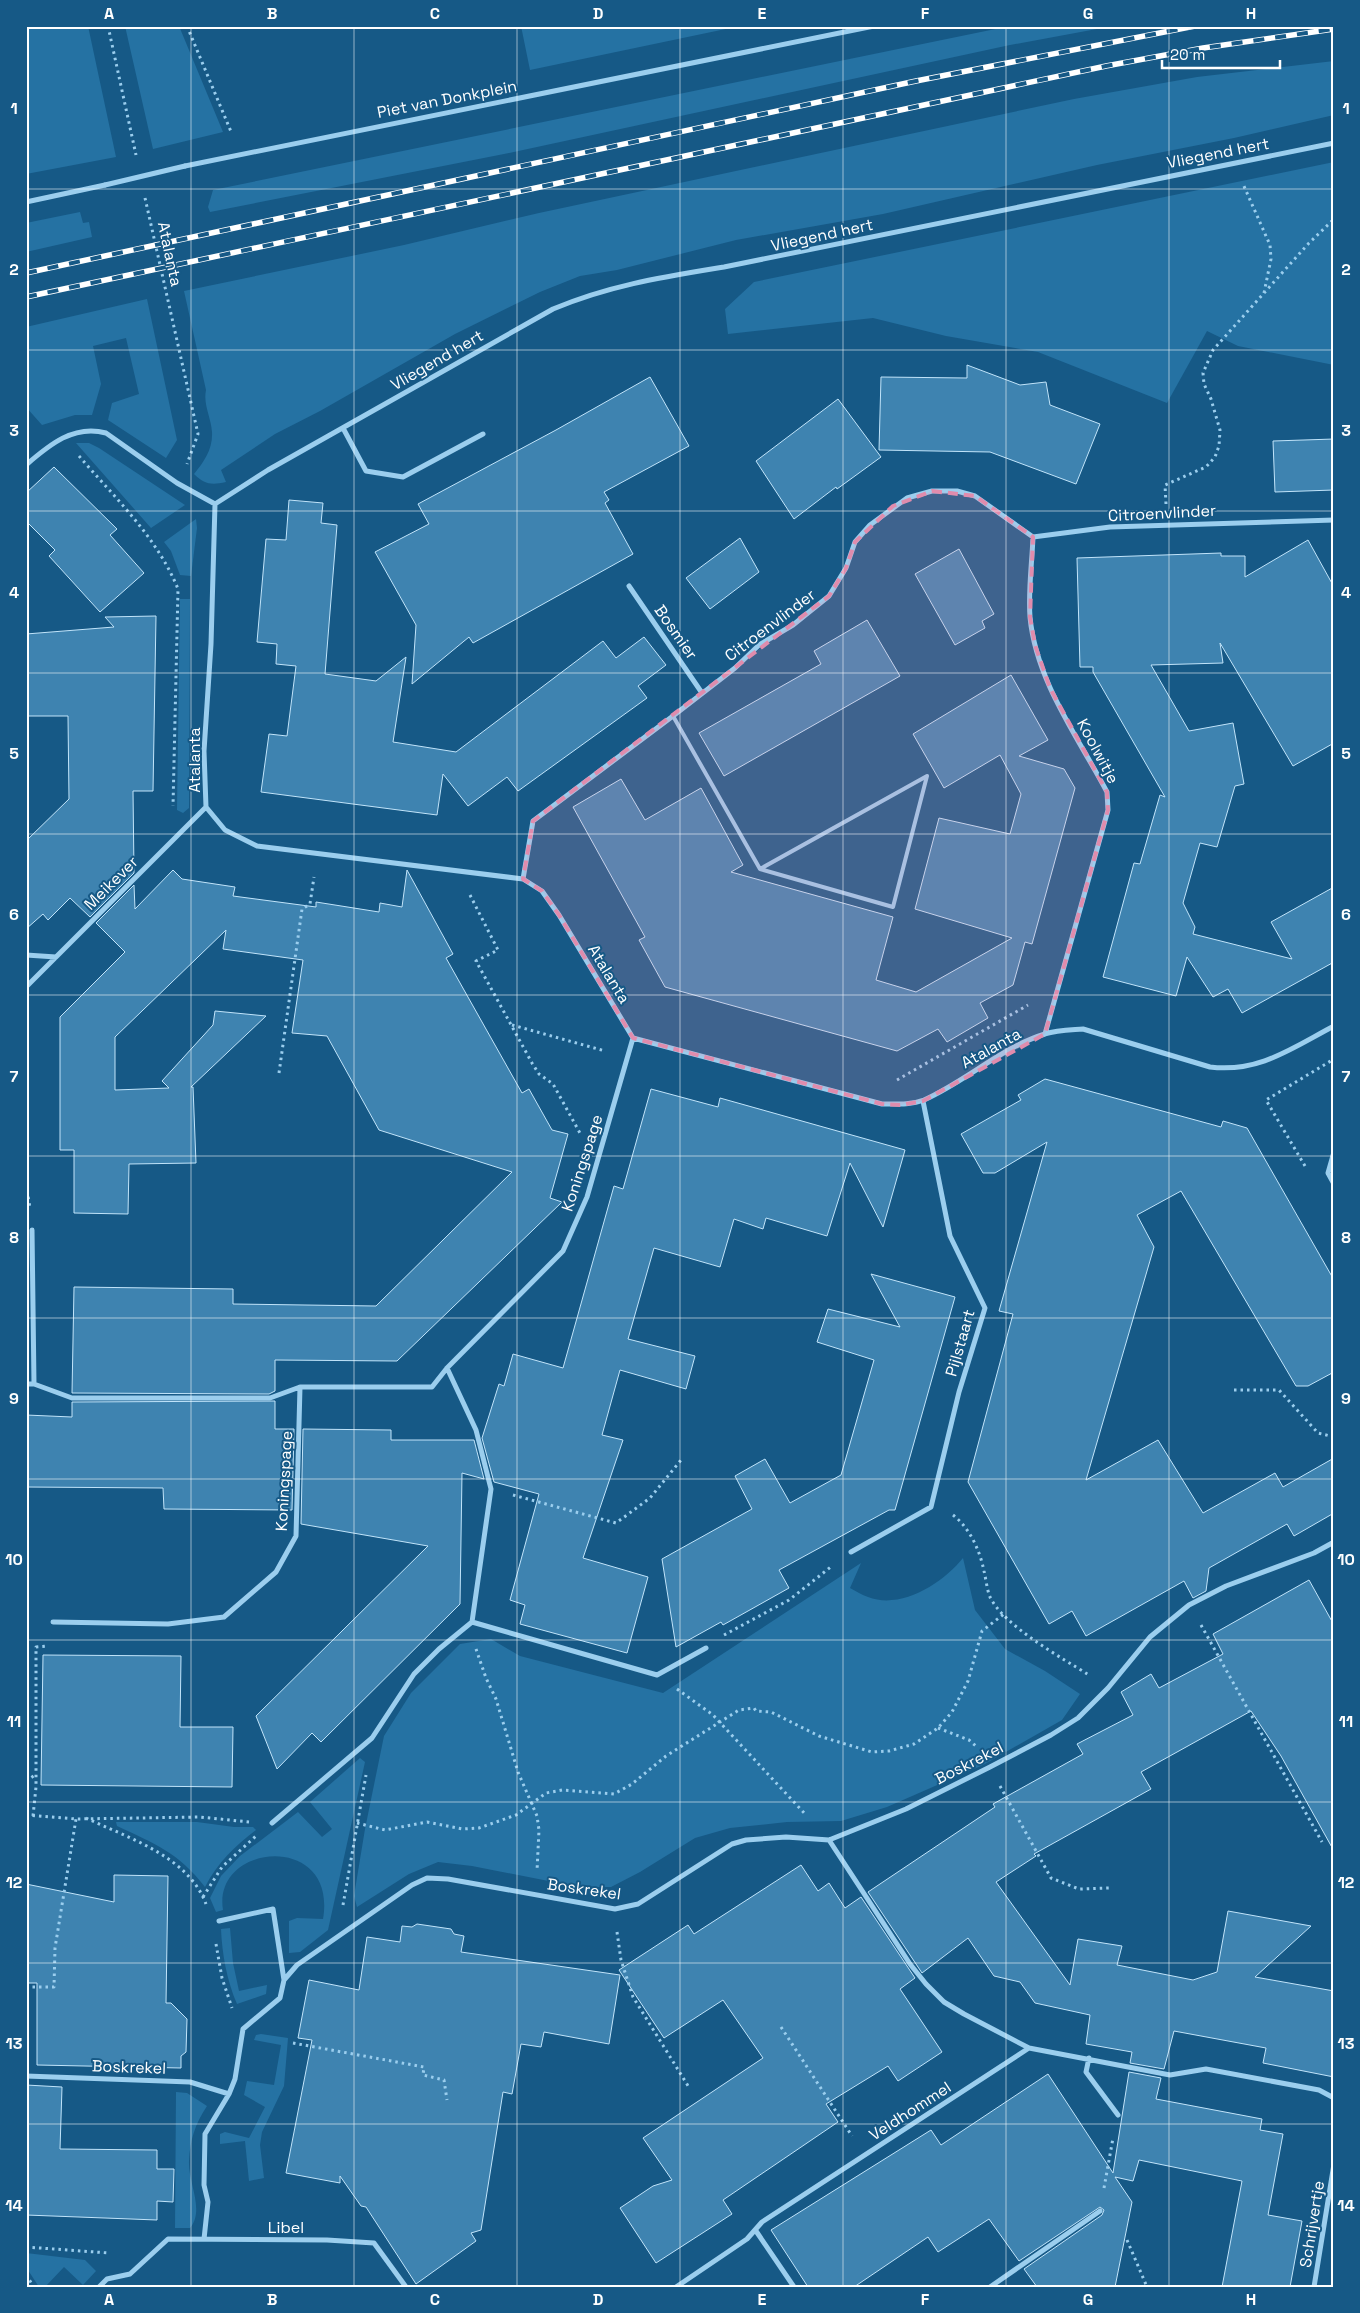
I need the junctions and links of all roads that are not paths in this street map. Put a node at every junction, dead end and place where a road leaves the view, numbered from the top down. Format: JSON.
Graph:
{"nodes":[{"id":1,"x":874,"y":26,"type":"edge"},
{"id":2,"x":1334,"y":143,"type":"edge"},
{"id":3,"x":26,"y":202,"type":"edge"},
{"id":4,"x":343,"y":428,"type":"junction"},
{"id":5,"x":484,"y":434,"type":"dead end"},
{"id":6,"x":26,"y":465,"type":"edge"},
{"id":7,"x":215,"y":504,"type":"junction"},
{"id":8,"x":1334,"y":520,"type":"edge"},
{"id":9,"x":1033,"y":537,"type":"junction"},
{"id":10,"x":628,"y":586,"type":"dead end"},
{"id":11,"x":702,"y":693,"type":"junction"},
{"id":12,"x":672,"y":716,"type":"junction"},
{"id":13,"x":206,"y":807,"type":"junction"},
{"id":14,"x":760,"y":869,"type":"junction"},
{"id":15,"x":523,"y":879,"type":"junction"},
{"id":16,"x":26,"y":955,"type":"edge"},
{"id":17,"x":56,"y":957,"type":"junction"},
{"id":18,"x":26,"y":987,"type":"edge"},
{"id":19,"x":1334,"y":1026,"type":"edge"},
{"id":20,"x":1045,"y":1034,"type":"junction"},
{"id":21,"x":633,"y":1038,"type":"junction"},
{"id":22,"x":923,"y":1101,"type":"junction"},
{"id":23,"x":1334,"y":1152,"type":"edge"},
{"id":24,"x":1334,"y":1184,"type":"edge"},
{"id":25,"x":32,"y":1230,"type":"dead end"},
{"id":26,"x":447,"y":1368,"type":"junction"},
{"id":27,"x":26,"y":1384,"type":"edge"},
{"id":28,"x":34,"y":1384,"type":"junction"},
{"id":29,"x":300,"y":1387,"type":"junction"},
{"id":30,"x":1334,"y":1542,"type":"edge"},
{"id":31,"x":851,"y":1552,"type":"road end"},
{"id":32,"x":53,"y":1622,"type":"road end"},
{"id":33,"x":472,"y":1622,"type":"junction"},
{"id":34,"x":706,"y":1648,"type":"road end"},
{"id":35,"x":272,"y":1823,"type":"road end"},
{"id":36,"x":829,"y":1840,"type":"junction"},
{"id":37,"x":219,"y":1921,"type":"dead end"},
{"id":38,"x":284,"y":1980,"type":"junction"},
{"id":39,"x":1028,"y":2048,"type":"junction"},
{"id":40,"x":1089,"y":2058,"type":"junction"},
{"id":41,"x":26,"y":2076,"type":"edge"},
{"id":42,"x":229,"y":2094,"type":"junction"},
{"id":43,"x":1334,"y":2098,"type":"edge"},
{"id":44,"x":1118,"y":2115,"type":"road end"},
{"id":45,"x":1334,"y":2164,"type":"edge"},
{"id":46,"x":1100,"y":2211,"type":"road end"},
{"id":47,"x":756,"y":2231,"type":"junction"},
{"id":48,"x":204,"y":2239,"type":"junction"},
{"id":49,"x":99,"y":2287,"type":"edge"},
{"id":50,"x":406,"y":2287,"type":"edge"},
{"id":51,"x":676,"y":2287,"type":"edge"},
{"id":52,"x":794,"y":2287,"type":"edge"},
{"id":53,"x":990,"y":2287,"type":"edge"},
{"id":54,"x":1314,"y":2287,"type":"edge"}],
"edges":[{"from":1,"to":3,"type":"street","name":"Piet van Donkplein","bridge":true},
{"from":2,"to":4,"type":"street","name":"Vliegend hert"},
{"from":4,"to":5,"type":"street"},
{"from":4,"to":7,"type":"street","name":"Vliegend hert"},
{"from":6,"to":7,"type":"street"},
{"from":7,"to":13,"type":"street","name":"Atalanta"},
{"from":8,"to":9,"type":"street","name":"Citroenvlinder"},
{"from":9,"to":11,"type":"street","name":"Citroenvlinder"},
{"from":9,"to":20,"type":"street","name":"Koolwitje"},
{"from":10,"to":11,"type":"street","name":"Bosmier"},
{"from":11,"to":12,"type":"street","name":"Citroenvlinder"},
{"from":12,"to":14,"type":"lane"},
{"from":12,"to":15,"type":"street","name":"Citroenvlinder"},
{"from":13,"to":15,"type":"street","name":"Atalanta"},
{"from":13,"to":17,"type":"street","name":"Meikever"},
{"from":14,"to":14,"type":"lane"},
{"from":15,"to":21,"type":"street","name":"Atalanta"},
{"from":16,"to":17,"type":"street"},
{"from":17,"to":18,"type":"street","name":"Meikever"},
{"from":19,"to":20,"type":"street","name":"Atalanta"},
{"from":20,"to":22,"type":"street","name":"Atalanta"},
{"from":21,"to":22,"type":"street","name":"Atalanta"},
{"from":21,"to":26,"type":"street","name":"Koningspage"},
{"from":22,"to":31,"type":"street","name":"Pijlstaart"},
{"from":23,"to":24,"type":"street"},
{"from":25,"to":28,"type":"street"},
{"from":26,"to":29,"type":"street","name":"Koningspage"},
{"from":26,"to":33,"type":"street"},
{"from":27,"to":28,"type":"street","name":"Koningspage"},
{"from":28,"to":29,"type":"street","name":"Koningspage"},
{"from":29,"to":32,"type":"street","name":"Koningspage"},
{"from":30,"to":36,"type":"street","name":"Boskrekel"},
{"from":33,"to":34,"type":"street"},
{"from":33,"to":35,"type":"street"},
{"from":36,"to":38,"type":"street","name":"Boskrekel"},
{"from":36,"to":39,"type":"street"},
{"from":37,"to":38,"type":"street"},
{"from":38,"to":42,"type":"street","name":"Boskrekel"},
{"from":39,"to":40,"type":"street"},
{"from":39,"to":47,"type":"street","name":"Veldhommel"},
{"from":40,"to":43,"type":"street"},
{"from":40,"to":44,"type":"street"},
{"from":41,"to":42,"type":"street","name":"Boskrekel"},
{"from":42,"to":48,"type":"street"},
{"from":45,"to":54,"type":"street","name":"Schrijvertje"},
{"from":46,"to":53,"type":"street"},
{"from":47,"to":51,"type":"street","name":"Veldhommel"},
{"from":47,"to":52,"type":"street"},
{"from":48,"to":49,"type":"street","name":"Libel"},
{"from":48,"to":50,"type":"street","name":"Libel"}]}
